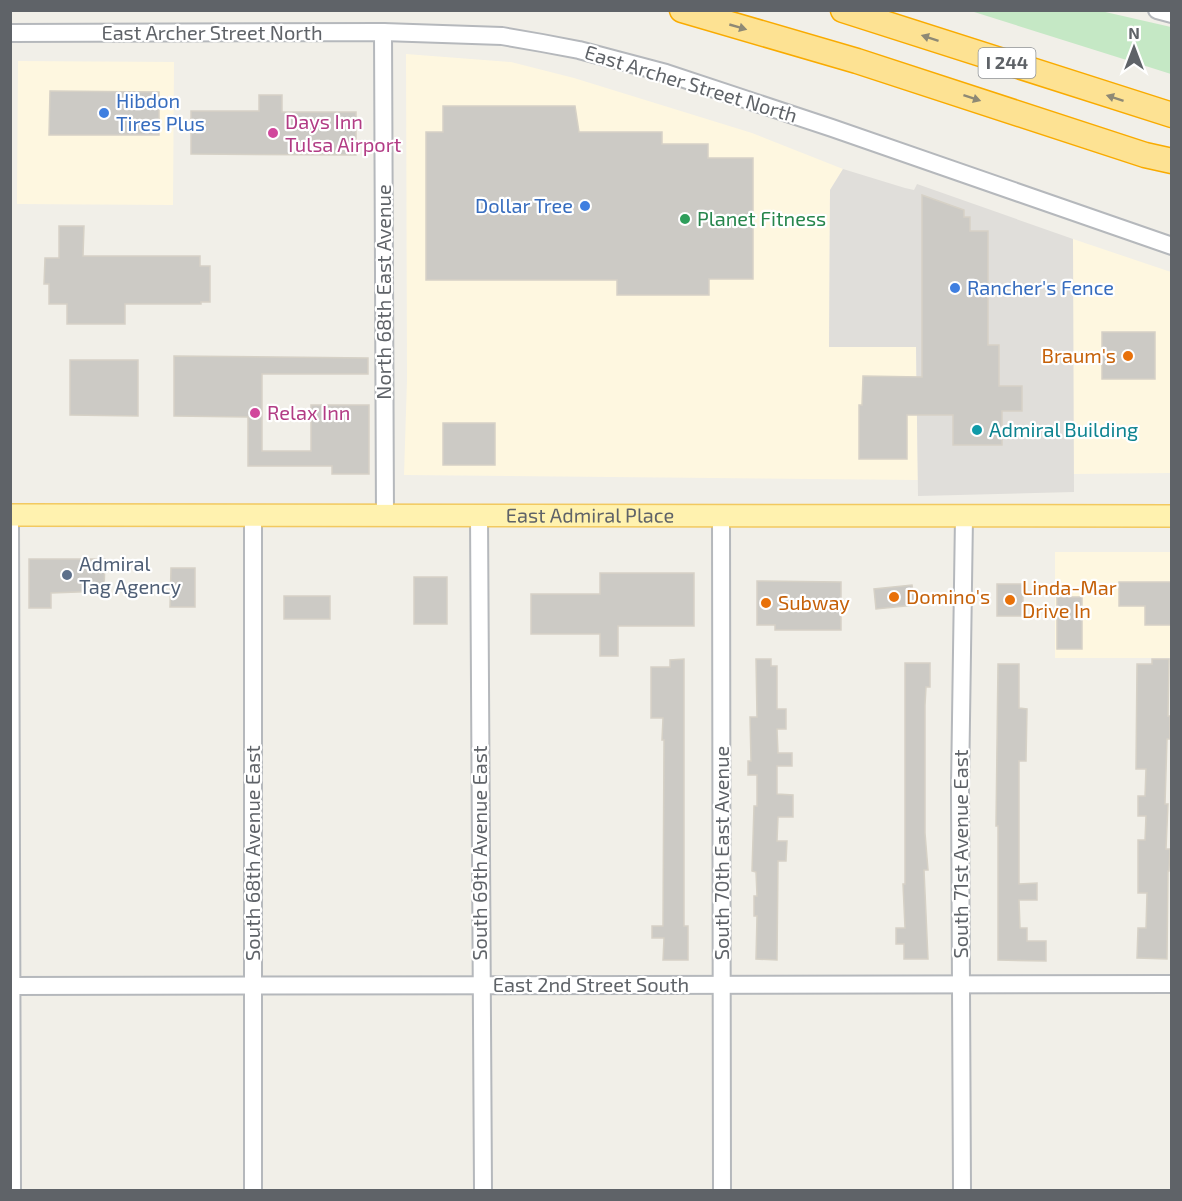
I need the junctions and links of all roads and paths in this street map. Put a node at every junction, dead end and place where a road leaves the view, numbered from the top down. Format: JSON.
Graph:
{"nodes":[{"id":1,"x":682,"y":10,"type":"edge"},
{"id":2,"x":843,"y":10,"type":"edge"},
{"id":3,"x":1157,"y":10,"type":"edge"},
{"id":4,"x":1172,"y":14,"type":"edge"},
{"id":5,"x":383,"y":32,"type":"junction"},
{"id":6,"x":10,"y":33,"type":"edge"},
{"id":7,"x":1172,"y":115,"type":"edge"},
{"id":8,"x":1172,"y":161,"type":"edge"},
{"id":9,"x":1172,"y":246,"type":"edge"},
{"id":10,"x":10,"y":515,"type":"edge"},
{"id":11,"x":253,"y":515,"type":"junction"},
{"id":12,"x":384,"y":516,"type":"junction"},
{"id":13,"x":479,"y":516,"type":"junction"},
{"id":14,"x":721,"y":516,"type":"junction"},
{"id":15,"x":1172,"y":516,"type":"edge"},
{"id":16,"x":964,"y":517,"type":"junction"},
{"id":17,"x":10,"y":525,"type":"edge"},
{"id":18,"x":962,"y":983,"type":"junction"},
{"id":19,"x":1172,"y":984,"type":"edge"},
{"id":20,"x":481,"y":985,"type":"junction"},
{"id":21,"x":722,"y":985,"type":"junction"},
{"id":22,"x":11,"y":986,"type":"edge"},
{"id":23,"x":253,"y":986,"type":"junction"},
{"id":24,"x":12,"y":1191,"type":"edge"},
{"id":25,"x":253,"y":1191,"type":"edge"},
{"id":26,"x":483,"y":1191,"type":"edge"},
{"id":27,"x":722,"y":1191,"type":"edge"},
{"id":28,"x":962,"y":1191,"type":"edge"}],
"edges":[{"from":1,"to":8,"type":"highway","number":"I 244","one_way":true},
{"from":7,"to":2,"type":"highway","number":"I 244","one_way":true},
{"from":3,"to":4,"type":"street"},
{"from":5,"to":6,"type":"street","name":"East Archer Street North"},
{"from":5,"to":9,"type":"street","name":"East Archer Street North"},
{"from":5,"to":12,"type":"street","name":"North 68th East Avenue"},
{"from":10,"to":11,"type":"main road","name":"East Admiral Place"},
{"from":11,"to":12,"type":"main road","name":"East Admiral Place"},
{"from":11,"to":23,"type":"street","name":"South 68th Avenue East"},
{"from":12,"to":13,"type":"main road","name":"East Admiral Place"},
{"from":13,"to":14,"type":"main road","name":"East Admiral Place"},
{"from":13,"to":20,"type":"street","name":"South 69th Avenue East"},
{"from":14,"to":16,"type":"main road","name":"East Admiral Place"},
{"from":14,"to":21,"type":"street","name":"South 70th East Avenue"},
{"from":15,"to":16,"type":"main road","name":"East Admiral Place"},
{"from":16,"to":18,"type":"street","name":"South 71st Avenue East"},
{"from":17,"to":22,"type":"street"},
{"from":18,"to":19,"type":"street","name":"East 2nd Street South"},
{"from":18,"to":21,"type":"street","name":"East 2nd Street South"},
{"from":18,"to":28,"type":"street","name":"South 71st Avenue East"},
{"from":20,"to":21,"type":"street","name":"East 2nd Street South"},
{"from":20,"to":23,"type":"street","name":"East 2nd Street South"},
{"from":20,"to":26,"type":"street","name":"South 69th Avenue East"},
{"from":21,"to":27,"type":"street","name":"South 70th East Avenue"},
{"from":22,"to":23,"type":"street","name":"East 2nd Street South"},
{"from":22,"to":24,"type":"street"},
{"from":23,"to":25,"type":"street","name":"South 68th Avenue East"}]}
